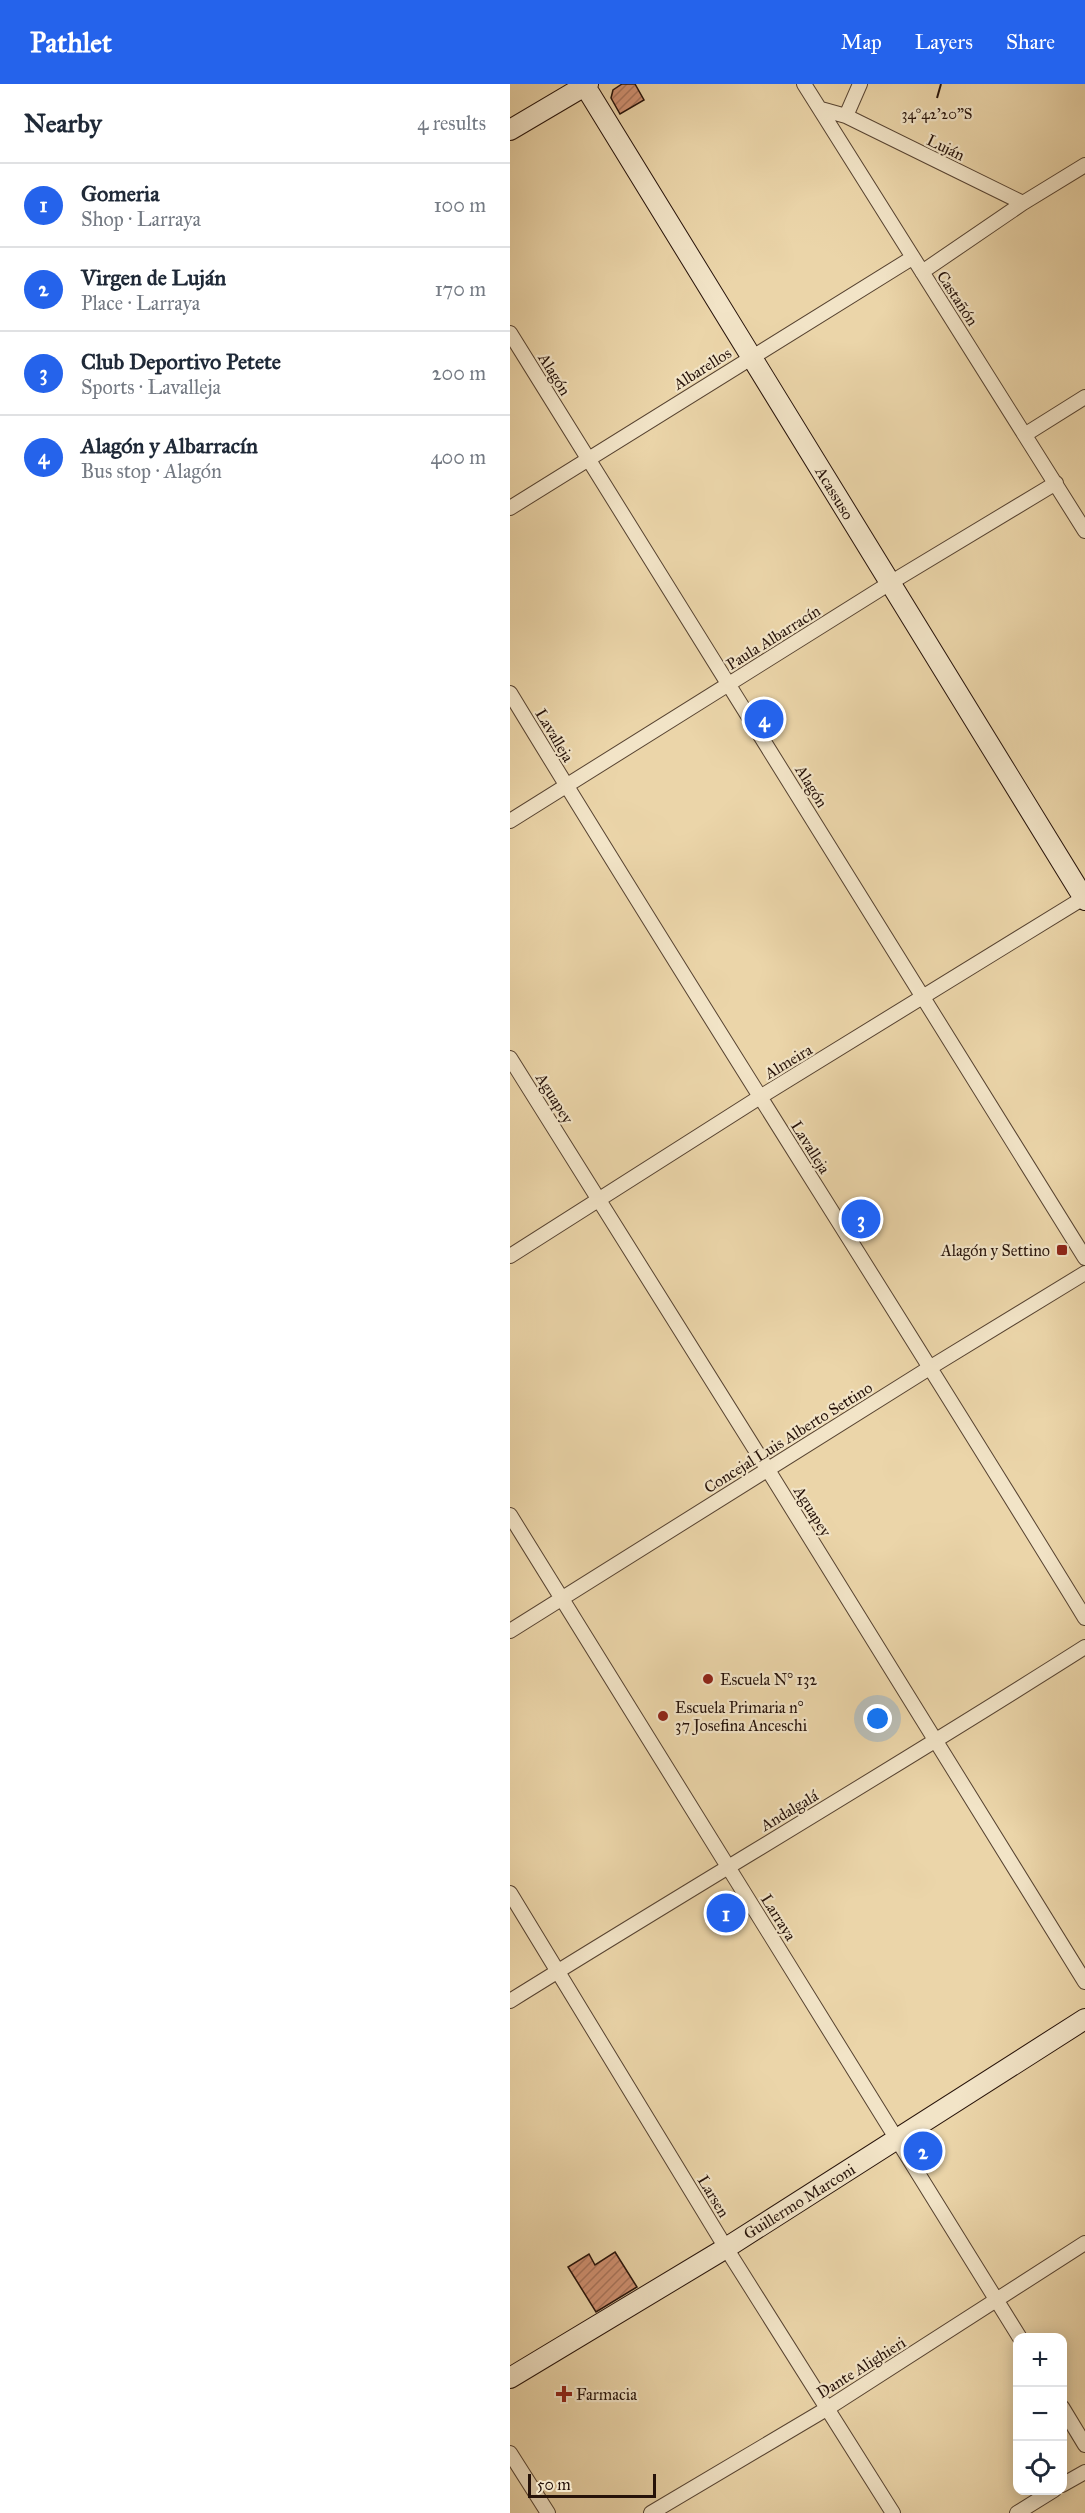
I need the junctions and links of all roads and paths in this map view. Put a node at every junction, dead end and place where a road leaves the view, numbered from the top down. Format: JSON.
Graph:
{"nodes":[{"id":1,"x":804,"y":84,"type":"edge"},
{"id":2,"x":860,"y":84,"type":"edge"},
{"id":3,"x":587,"y":85,"type":"edge"},
{"id":4,"x":820,"y":109,"type":"junction"},
{"id":5,"x":846,"y":116,"type":"junction"},
{"id":6,"x":510,"y":130,"type":"edge"},
{"id":7,"x":1085,"y":165,"type":"edge"},
{"id":8,"x":1023,"y":203,"type":"junction"},
{"id":9,"x":912,"y":258,"type":"junction"},
{"id":10,"x":922,"y":272,"type":"junction"},
{"id":11,"x":510,"y":333,"type":"edge"},
{"id":12,"x":752,"y":356,"type":"junction"},
{"id":13,"x":1085,"y":397,"type":"edge"},
{"id":14,"x":1026,"y":435,"type":"junction"},
{"id":15,"x":588,"y":458,"type":"junction"},
{"id":16,"x":1056,"y":483,"type":"junction"},
{"id":17,"x":510,"y":508,"type":"edge"},
{"id":18,"x":1085,"y":531,"type":"edge"},
{"id":19,"x":890,"y":583,"type":"junction"},
{"id":20,"x":729,"y":684,"type":"junction"},
{"id":21,"x":510,"y":693,"type":"edge"},
{"id":22,"x":566,"y":786,"type":"junction"},
{"id":23,"x":510,"y":821,"type":"edge"},
{"id":24,"x":1085,"y":898,"type":"edge"},
{"id":25,"x":924,"y":998,"type":"junction"},
{"id":26,"x":510,"y":1058,"type":"edge"},
{"id":27,"x":760,"y":1097,"type":"junction"},
{"id":28,"x":599,"y":1198,"type":"junction"},
{"id":29,"x":510,"y":1256,"type":"edge"},
{"id":30,"x":1085,"y":1258,"type":"edge"},
{"id":31,"x":1085,"y":1274,"type":"edge"},
{"id":32,"x":931,"y":1367,"type":"junction"},
{"id":33,"x":768,"y":1470,"type":"junction"},
{"id":34,"x":510,"y":1515,"type":"edge"},
{"id":35,"x":562,"y":1598,"type":"junction"},
{"id":36,"x":1085,"y":1618,"type":"edge"},
{"id":37,"x":510,"y":1631,"type":"edge"},
{"id":38,"x":1085,"y":1647,"type":"edge"},
{"id":39,"x":935,"y":1742,"type":"junction"},
{"id":40,"x":728,"y":1866,"type":"junction"},
{"id":41,"x":510,"y":1893,"type":"edge"},
{"id":42,"x":558,"y":1972,"type":"junction"},
{"id":43,"x":1085,"y":1982,"type":"edge"},
{"id":44,"x":510,"y":2001,"type":"edge"},
{"id":45,"x":1085,"y":2019,"type":"edge"},
{"id":46,"x":897,"y":2139,"type":"junction"},
{"id":47,"x":1085,"y":2243,"type":"edge"},
{"id":48,"x":726,"y":2248,"type":"junction"},
{"id":49,"x":998,"y":2300,"type":"junction"},
{"id":50,"x":1018,"y":2333,"type":"edge"},
{"id":51,"x":510,"y":2378,"type":"edge"},
{"id":52,"x":828,"y":2408,"type":"junction"},
{"id":53,"x":1067,"y":2415,"type":"edge"},
{"id":54,"x":1085,"y":2445,"type":"edge"},
{"id":55,"x":510,"y":2453,"type":"edge"},
{"id":56,"x":1085,"y":2472,"type":"edge"},
{"id":57,"x":1067,"y":2482,"type":"edge"},
{"id":58,"x":1046,"y":2495,"type":"edge"},
{"id":59,"x":548,"y":2513,"type":"edge"},
{"id":60,"x":651,"y":2513,"type":"edge"},
{"id":61,"x":893,"y":2513,"type":"edge"},
{"id":62,"x":1017,"y":2513,"type":"edge"}],
"edges":[{"from":1,"to":4,"type":"street","name":"Castañón"},
{"from":2,"to":5,"type":"street"},
{"from":3,"to":6,"type":"street"},
{"from":3,"to":12,"type":"street","name":"Acassuso"},
{"from":4,"to":5,"type":"street","name":"Luján"},
{"from":4,"to":9,"type":"street","name":"Castañón"},
{"from":5,"to":8,"type":"street","name":"Luján"},
{"from":7,"to":8,"type":"street"},
{"from":8,"to":10,"type":"street"},
{"from":9,"to":10,"type":"street","name":"Castañón"},
{"from":9,"to":12,"type":"street","name":"Albarellos"},
{"from":10,"to":14,"type":"street","name":"Castañón"},
{"from":11,"to":15,"type":"street","name":"Alagón"},
{"from":12,"to":15,"type":"street","name":"Albarellos"},
{"from":12,"to":19,"type":"street","name":"Acassuso"},
{"from":13,"to":14,"type":"street"},
{"from":14,"to":16,"type":"street","name":"Castañón"},
{"from":15,"to":17,"type":"street","name":"Albarellos"},
{"from":15,"to":20,"type":"street","name":"Alagón"},
{"from":16,"to":18,"type":"street","name":"Castañón"},
{"from":16,"to":19,"type":"street","name":"Paula Albarracín"},
{"from":19,"to":20,"type":"street","name":"Paula Albarracín"},
{"from":19,"to":24,"type":"street","name":"Acassuso"},
{"from":20,"to":22,"type":"street","name":"Paula Albarracín"},
{"from":20,"to":25,"type":"street","name":"Alagón"},
{"from":21,"to":22,"type":"street","name":"Lavalleja"},
{"from":22,"to":23,"type":"street","name":"Paula Albarracín"},
{"from":22,"to":27,"type":"street","name":"Lavalleja"},
{"from":24,"to":25,"type":"street","name":"Almeira"},
{"from":25,"to":27,"type":"street","name":"Almeira"},
{"from":25,"to":30,"type":"street","name":"Alagón"},
{"from":26,"to":28,"type":"street","name":"Aguapey"},
{"from":27,"to":28,"type":"street","name":"Almeira"},
{"from":27,"to":32,"type":"street","name":"Lavalleja"},
{"from":28,"to":29,"type":"street","name":"Almeira"},
{"from":28,"to":33,"type":"street","name":"Aguapey"},
{"from":31,"to":32,"type":"street","name":"Concejal Luis Alberto Settino"},
{"from":32,"to":33,"type":"street","name":"Concejal Luis Alberto Settino"},
{"from":32,"to":36,"type":"street","name":"Lavalleja"},
{"from":33,"to":35,"type":"street","name":"Concejal Luis Alberto Settino"},
{"from":33,"to":39,"type":"street","name":"Aguapey"},
{"from":34,"to":35,"type":"street","name":"Larraya"},
{"from":35,"to":37,"type":"street","name":"Concejal Luis Alberto Settino"},
{"from":35,"to":40,"type":"street","name":"Larraya"},
{"from":38,"to":39,"type":"street","name":"Andalgalá"},
{"from":39,"to":40,"type":"street","name":"Andalgalá"},
{"from":39,"to":43,"type":"street","name":"Aguapey"},
{"from":40,"to":42,"type":"street","name":"Andalgalá"},
{"from":40,"to":46,"type":"street","name":"Larraya"},
{"from":41,"to":42,"type":"street","name":"Larsen"},
{"from":42,"to":44,"type":"street","name":"Andalgalá"},
{"from":42,"to":48,"type":"street","name":"Larsen"},
{"from":45,"to":46,"type":"street","name":"Guillermo Marconi"},
{"from":46,"to":48,"type":"street","name":"Guillermo Marconi"},
{"from":46,"to":49,"type":"street","name":"Larraya"},
{"from":47,"to":49,"type":"street","name":"Dante Alighieri"},
{"from":48,"to":51,"type":"street","name":"Guillermo Marconi"},
{"from":48,"to":52,"type":"street","name":"Larsen"},
{"from":49,"to":50,"type":"street","name":"Larraya"},
{"from":49,"to":52,"type":"street","name":"Dante Alighieri"},
{"from":52,"to":60,"type":"street","name":"Dante Alighieri"},
{"from":52,"to":61,"type":"street","name":"Larsen"},
{"from":53,"to":54,"type":"street"},
{"from":55,"to":59,"type":"street"},
{"from":56,"to":57,"type":"street"},
{"from":58,"to":62,"type":"street"}]}
